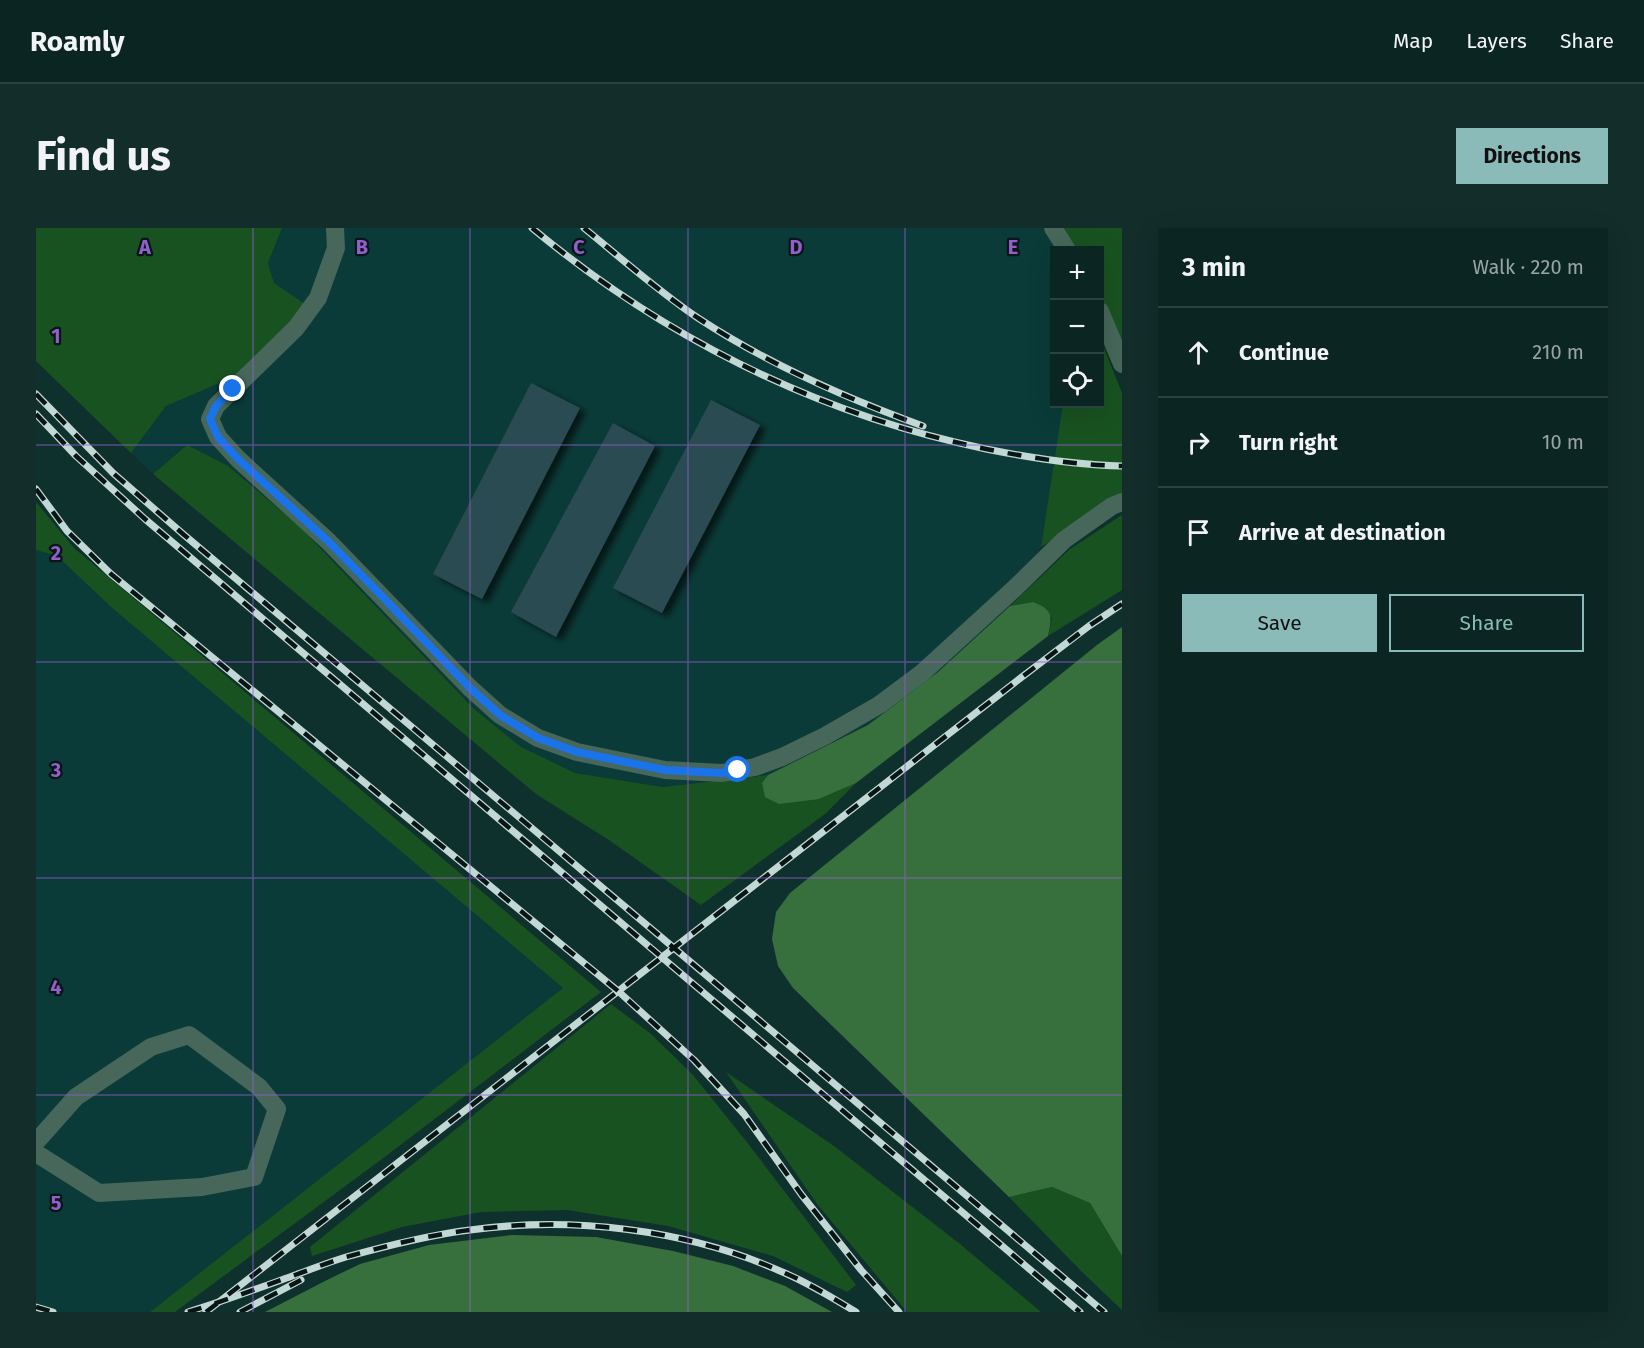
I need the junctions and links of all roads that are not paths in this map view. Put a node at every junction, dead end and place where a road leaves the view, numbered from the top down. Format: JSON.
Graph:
{"nodes":[{"id":1,"x":335,"y":228,"type":"edge"},
{"id":2,"x":1053,"y":228,"type":"edge"},
{"id":3,"x":1065,"y":246,"type":"edge"},
{"id":4,"x":1104,"y":321,"type":"edge"},
{"id":5,"x":1122,"y":364,"type":"edge"},
{"id":6,"x":1122,"y":502,"type":"edge"},
{"id":7,"x":36,"y":1142,"type":"edge"},
{"id":8,"x":36,"y":1153,"type":"edge"}],
"edges":[{"from":1,"to":6,"type":"lane"},
{"from":2,"to":3,"type":"lane"},
{"from":4,"to":5,"type":"lane"},
{"from":7,"to":8,"type":"lane"}]}
